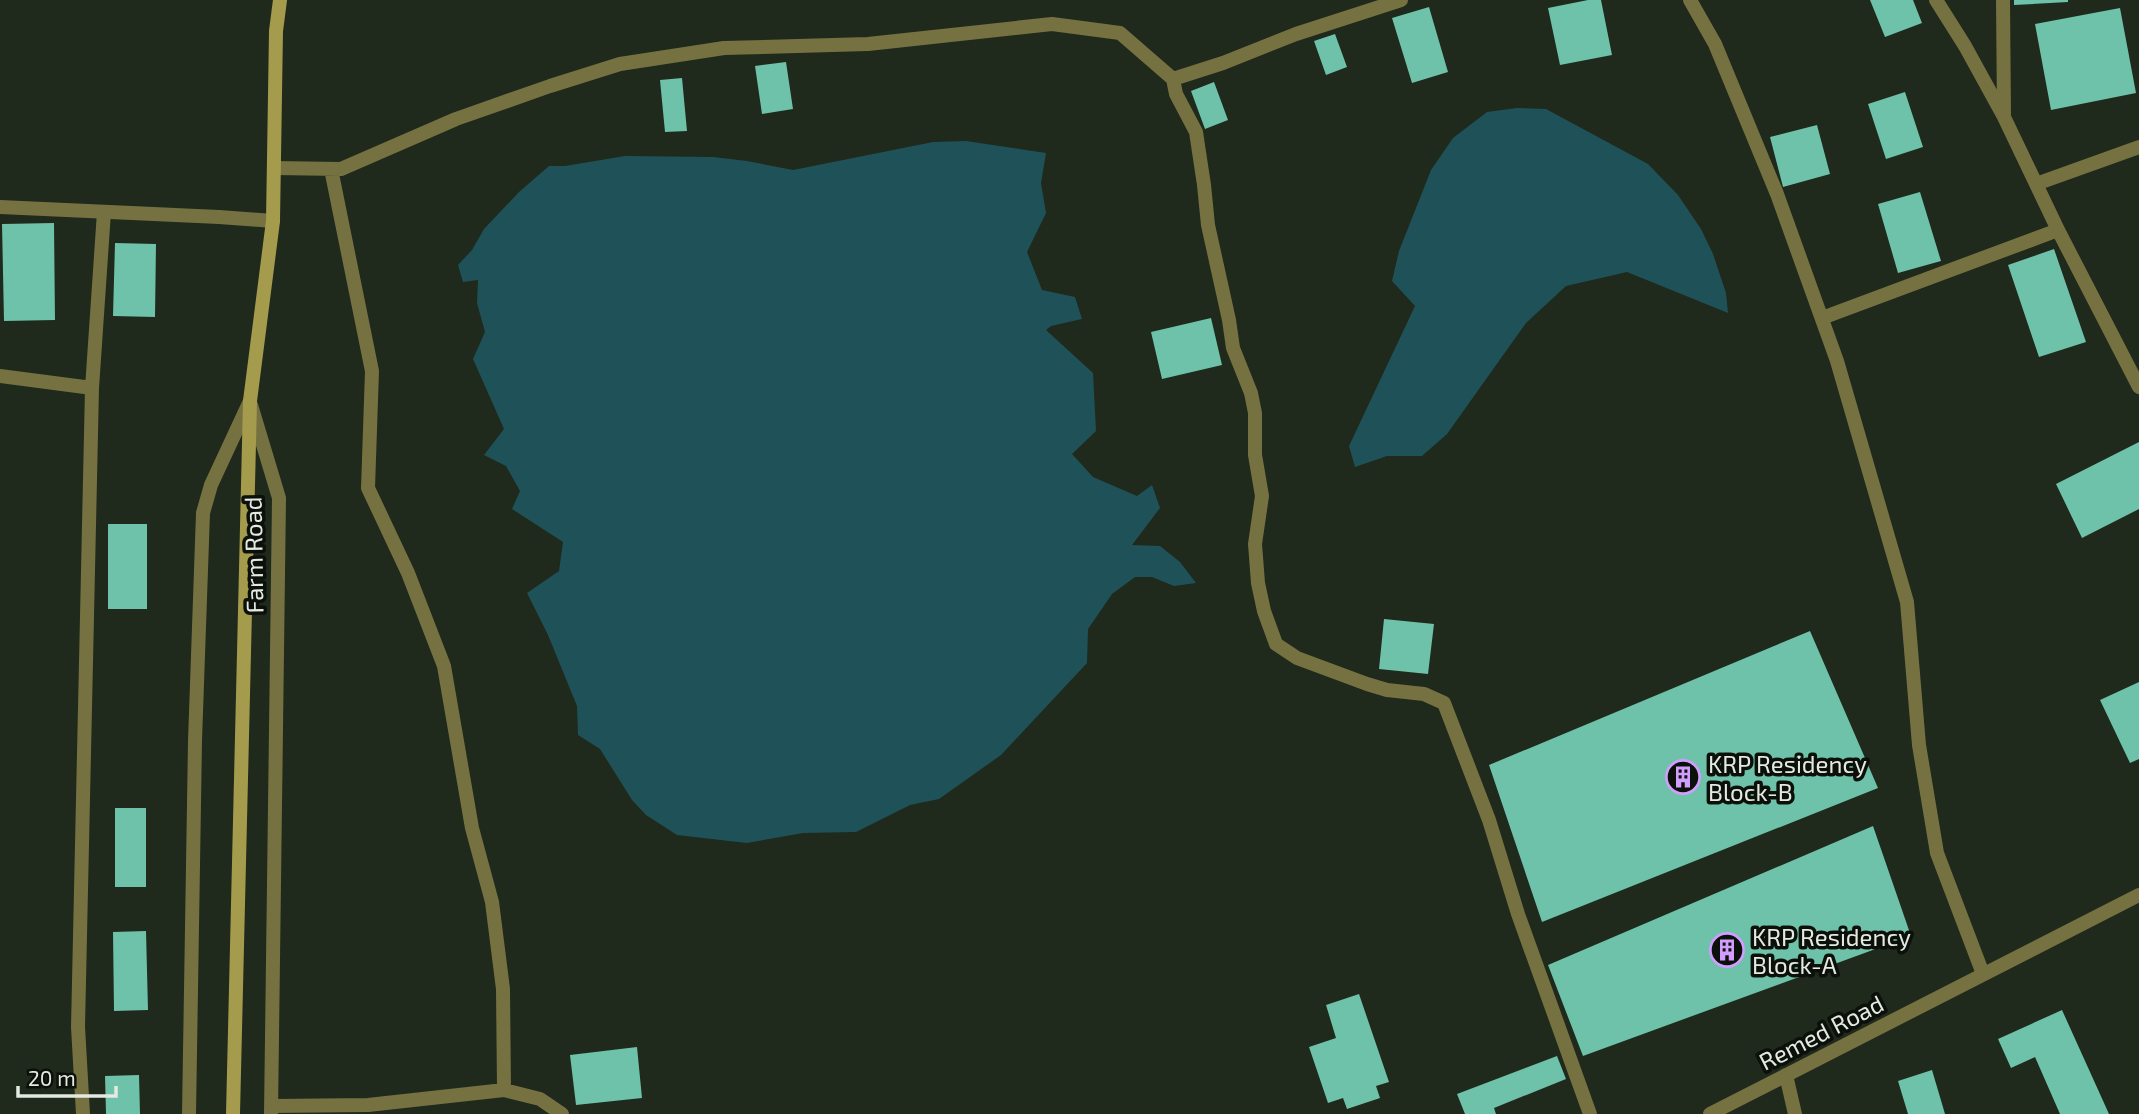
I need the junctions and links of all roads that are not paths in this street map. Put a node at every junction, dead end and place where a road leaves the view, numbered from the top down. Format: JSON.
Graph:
{"nodes":[{"id":1,"x":281,"y":0,"type":"edge"},
{"id":2,"x":1401,"y":0,"type":"edge"},
{"id":3,"x":1690,"y":0,"type":"edge"},
{"id":4,"x":1936,"y":0,"type":"edge"},
{"id":5,"x":2003,"y":0,"type":"edge"},
{"id":6,"x":1173,"y":79,"type":"junction"},
{"id":7,"x":2004,"y":117,"type":"junction"},
{"id":8,"x":2139,"y":148,"type":"edge"},
{"id":9,"x":274,"y":168,"type":"junction"},
{"id":10,"x":331,"y":169,"type":"junction"},
{"id":11,"x":2036,"y":184,"type":"junction"},
{"id":12,"x":0,"y":207,"type":"edge"},
{"id":13,"x":104,"y":212,"type":"junction"},
{"id":14,"x":273,"y":221,"type":"junction"},
{"id":15,"x":2058,"y":230,"type":"junction"},
{"id":16,"x":1822,"y":318,"type":"junction"},
{"id":17,"x":0,"y":376,"type":"edge"},
{"id":18,"x":2139,"y":387,"type":"edge"},
{"id":19,"x":92,"y":388,"type":"junction"},
{"id":20,"x":250,"y":401,"type":"junction"},
{"id":21,"x":2139,"y":895,"type":"edge"},
{"id":22,"x":1983,"y":974,"type":"junction"},
{"id":23,"x":1786,"y":1075,"type":"junction"},
{"id":24,"x":504,"y":1090,"type":"junction"},
{"id":25,"x":272,"y":1110,"type":"edge"},
{"id":26,"x":83,"y":1114,"type":"edge"},
{"id":27,"x":189,"y":1114,"type":"edge"},
{"id":28,"x":233,"y":1114,"type":"edge"},
{"id":29,"x":562,"y":1114,"type":"edge"},
{"id":30,"x":1590,"y":1114,"type":"edge"},
{"id":31,"x":1710,"y":1114,"type":"edge"},
{"id":32,"x":1794,"y":1114,"type":"edge"}],
"edges":[{"from":1,"to":9,"type":"main road","name":"Farm Road"},
{"from":2,"to":6,"type":"street"},
{"from":3,"to":16,"type":"street"},
{"from":4,"to":7,"type":"street"},
{"from":5,"to":7,"type":"street"},
{"from":6,"to":10,"type":"street"},
{"from":6,"to":30,"type":"street"},
{"from":7,"to":11,"type":"street"},
{"from":8,"to":11,"type":"street"},
{"from":9,"to":10,"type":"street"},
{"from":9,"to":14,"type":"main road","name":"Farm Road"},
{"from":10,"to":24,"type":"street"},
{"from":11,"to":15,"type":"street"},
{"from":12,"to":13,"type":"street"},
{"from":13,"to":14,"type":"street"},
{"from":13,"to":19,"type":"street"},
{"from":14,"to":20,"type":"main road","name":"Farm Road"},
{"from":15,"to":16,"type":"street"},
{"from":15,"to":18,"type":"street"},
{"from":16,"to":22,"type":"street"},
{"from":17,"to":19,"type":"street"},
{"from":19,"to":26,"type":"street"},
{"from":20,"to":25,"type":"street","name":"Farm Road"},
{"from":20,"to":27,"type":"street"},
{"from":20,"to":28,"type":"main road"},
{"from":21,"to":22,"type":"street","name":"Remed Road"},
{"from":22,"to":23,"type":"street","name":"Remed Road"},
{"from":23,"to":31,"type":"street","name":"Remed Road"},
{"from":23,"to":32,"type":"street"},
{"from":24,"to":25,"type":"street"},
{"from":24,"to":29,"type":"street"}]}
